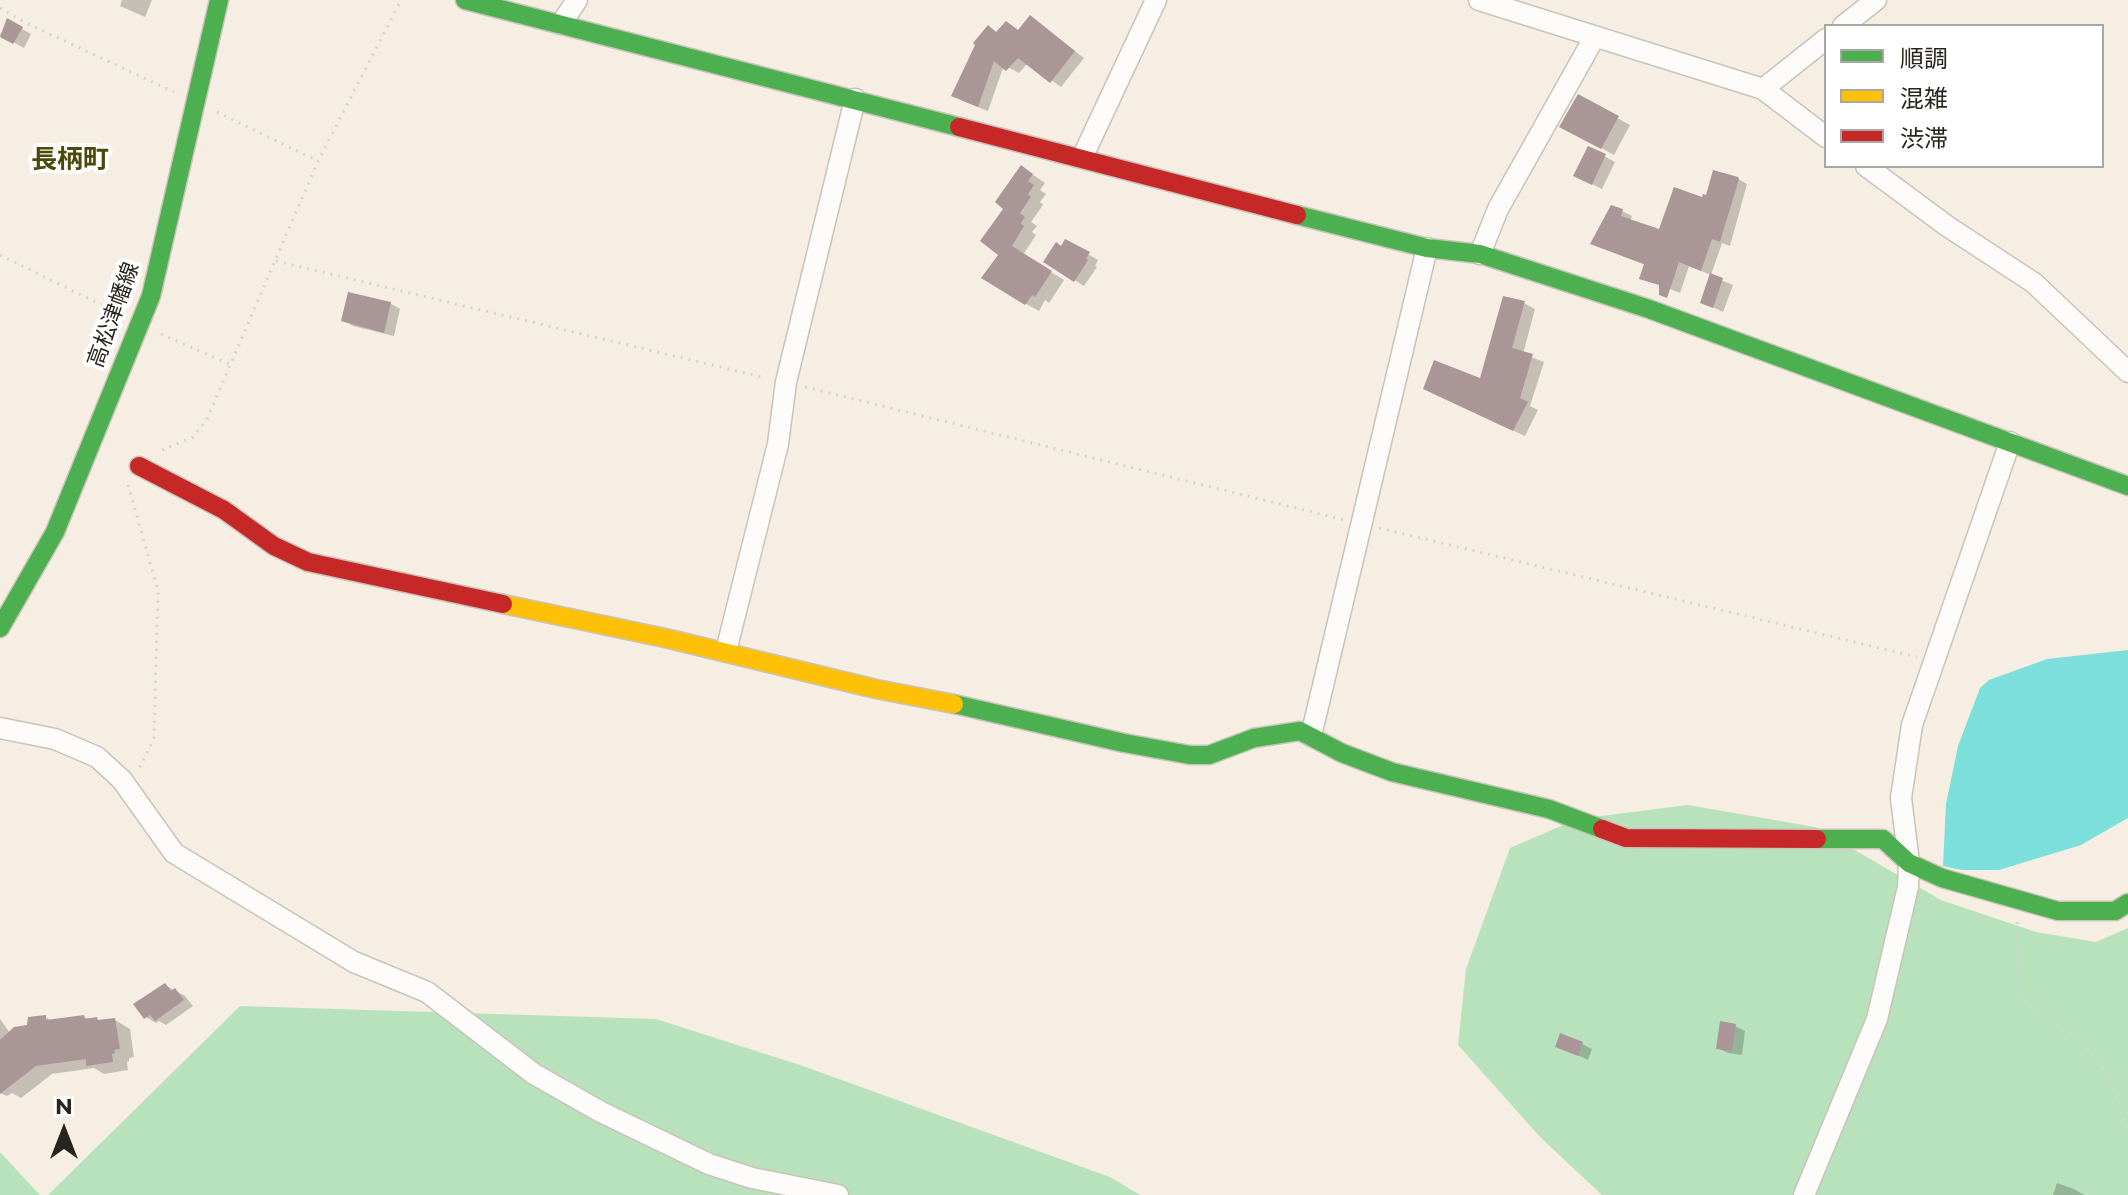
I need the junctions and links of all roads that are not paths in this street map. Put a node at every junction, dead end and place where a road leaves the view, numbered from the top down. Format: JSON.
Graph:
{"nodes":[{"id":1,"x":219,"y":0,"type":"edge"},
{"id":2,"x":465,"y":0,"type":"edge"},
{"id":3,"x":577,"y":0,"type":"edge"},
{"id":4,"x":1156,"y":0,"type":"edge"},
{"id":5,"x":1479,"y":0,"type":"edge"},
{"id":6,"x":1876,"y":0,"type":"edge"},
{"id":7,"x":561,"y":24,"type":"junction"},
{"id":8,"x":1846,"y":24,"type":"edge"},
{"id":9,"x":1594,"y":38,"type":"junction"},
{"id":10,"x":1824,"y":41,"type":"edge"},
{"id":11,"x":1763,"y":89,"type":"junction"},
{"id":12,"x":855,"y":99,"type":"junction"},
{"id":13,"x":1824,"y":135,"type":"edge"},
{"id":14,"x":1082,"y":158,"type":"junction"},
{"id":15,"x":1869,"y":168,"type":"edge"},
{"id":16,"x":1427,"y":248,"type":"junction"},
{"id":17,"x":1480,"y":254,"type":"junction"},
{"id":18,"x":2128,"y":372,"type":"edge"},
{"id":19,"x":2010,"y":442,"type":"junction"},
{"id":20,"x":139,"y":466,"type":"road end"},
{"id":21,"x":2128,"y":486,"type":"edge"},
{"id":22,"x":0,"y":628,"type":"edge"},
{"id":23,"x":726,"y":651,"type":"junction"},
{"id":24,"x":0,"y":728,"type":"edge"},
{"id":25,"x":1311,"y":736,"type":"junction"},
{"id":26,"x":1909,"y":863,"type":"junction"},
{"id":27,"x":2128,"y":903,"type":"edge"},
{"id":28,"x":838,"y":1195,"type":"edge"},
{"id":29,"x":1804,"y":1195,"type":"edge"}],
"edges":[{"from":1,"to":22,"type":"street","name":"高松津幡線"},
{"from":2,"to":7,"type":"street"},
{"from":3,"to":7,"type":"street"},
{"from":4,"to":14,"type":"street"},
{"from":5,"to":9,"type":"street"},
{"from":6,"to":8,"type":"street"},
{"from":7,"to":12,"type":"street"},
{"from":9,"to":11,"type":"street"},
{"from":9,"to":17,"type":"street"},
{"from":10,"to":11,"type":"street"},
{"from":11,"to":13,"type":"street"},
{"from":12,"to":14,"type":"street"},
{"from":12,"to":23,"type":"street"},
{"from":14,"to":16,"type":"street"},
{"from":15,"to":18,"type":"street"},
{"from":16,"to":17,"type":"street"},
{"from":16,"to":25,"type":"street"},
{"from":17,"to":19,"type":"street"},
{"from":19,"to":21,"type":"street"},
{"from":19,"to":26,"type":"street"},
{"from":20,"to":23,"type":"street"},
{"from":23,"to":25,"type":"street"},
{"from":24,"to":28,"type":"street"},
{"from":25,"to":26,"type":"street"},
{"from":26,"to":27,"type":"street"},
{"from":26,"to":29,"type":"street"}]}
